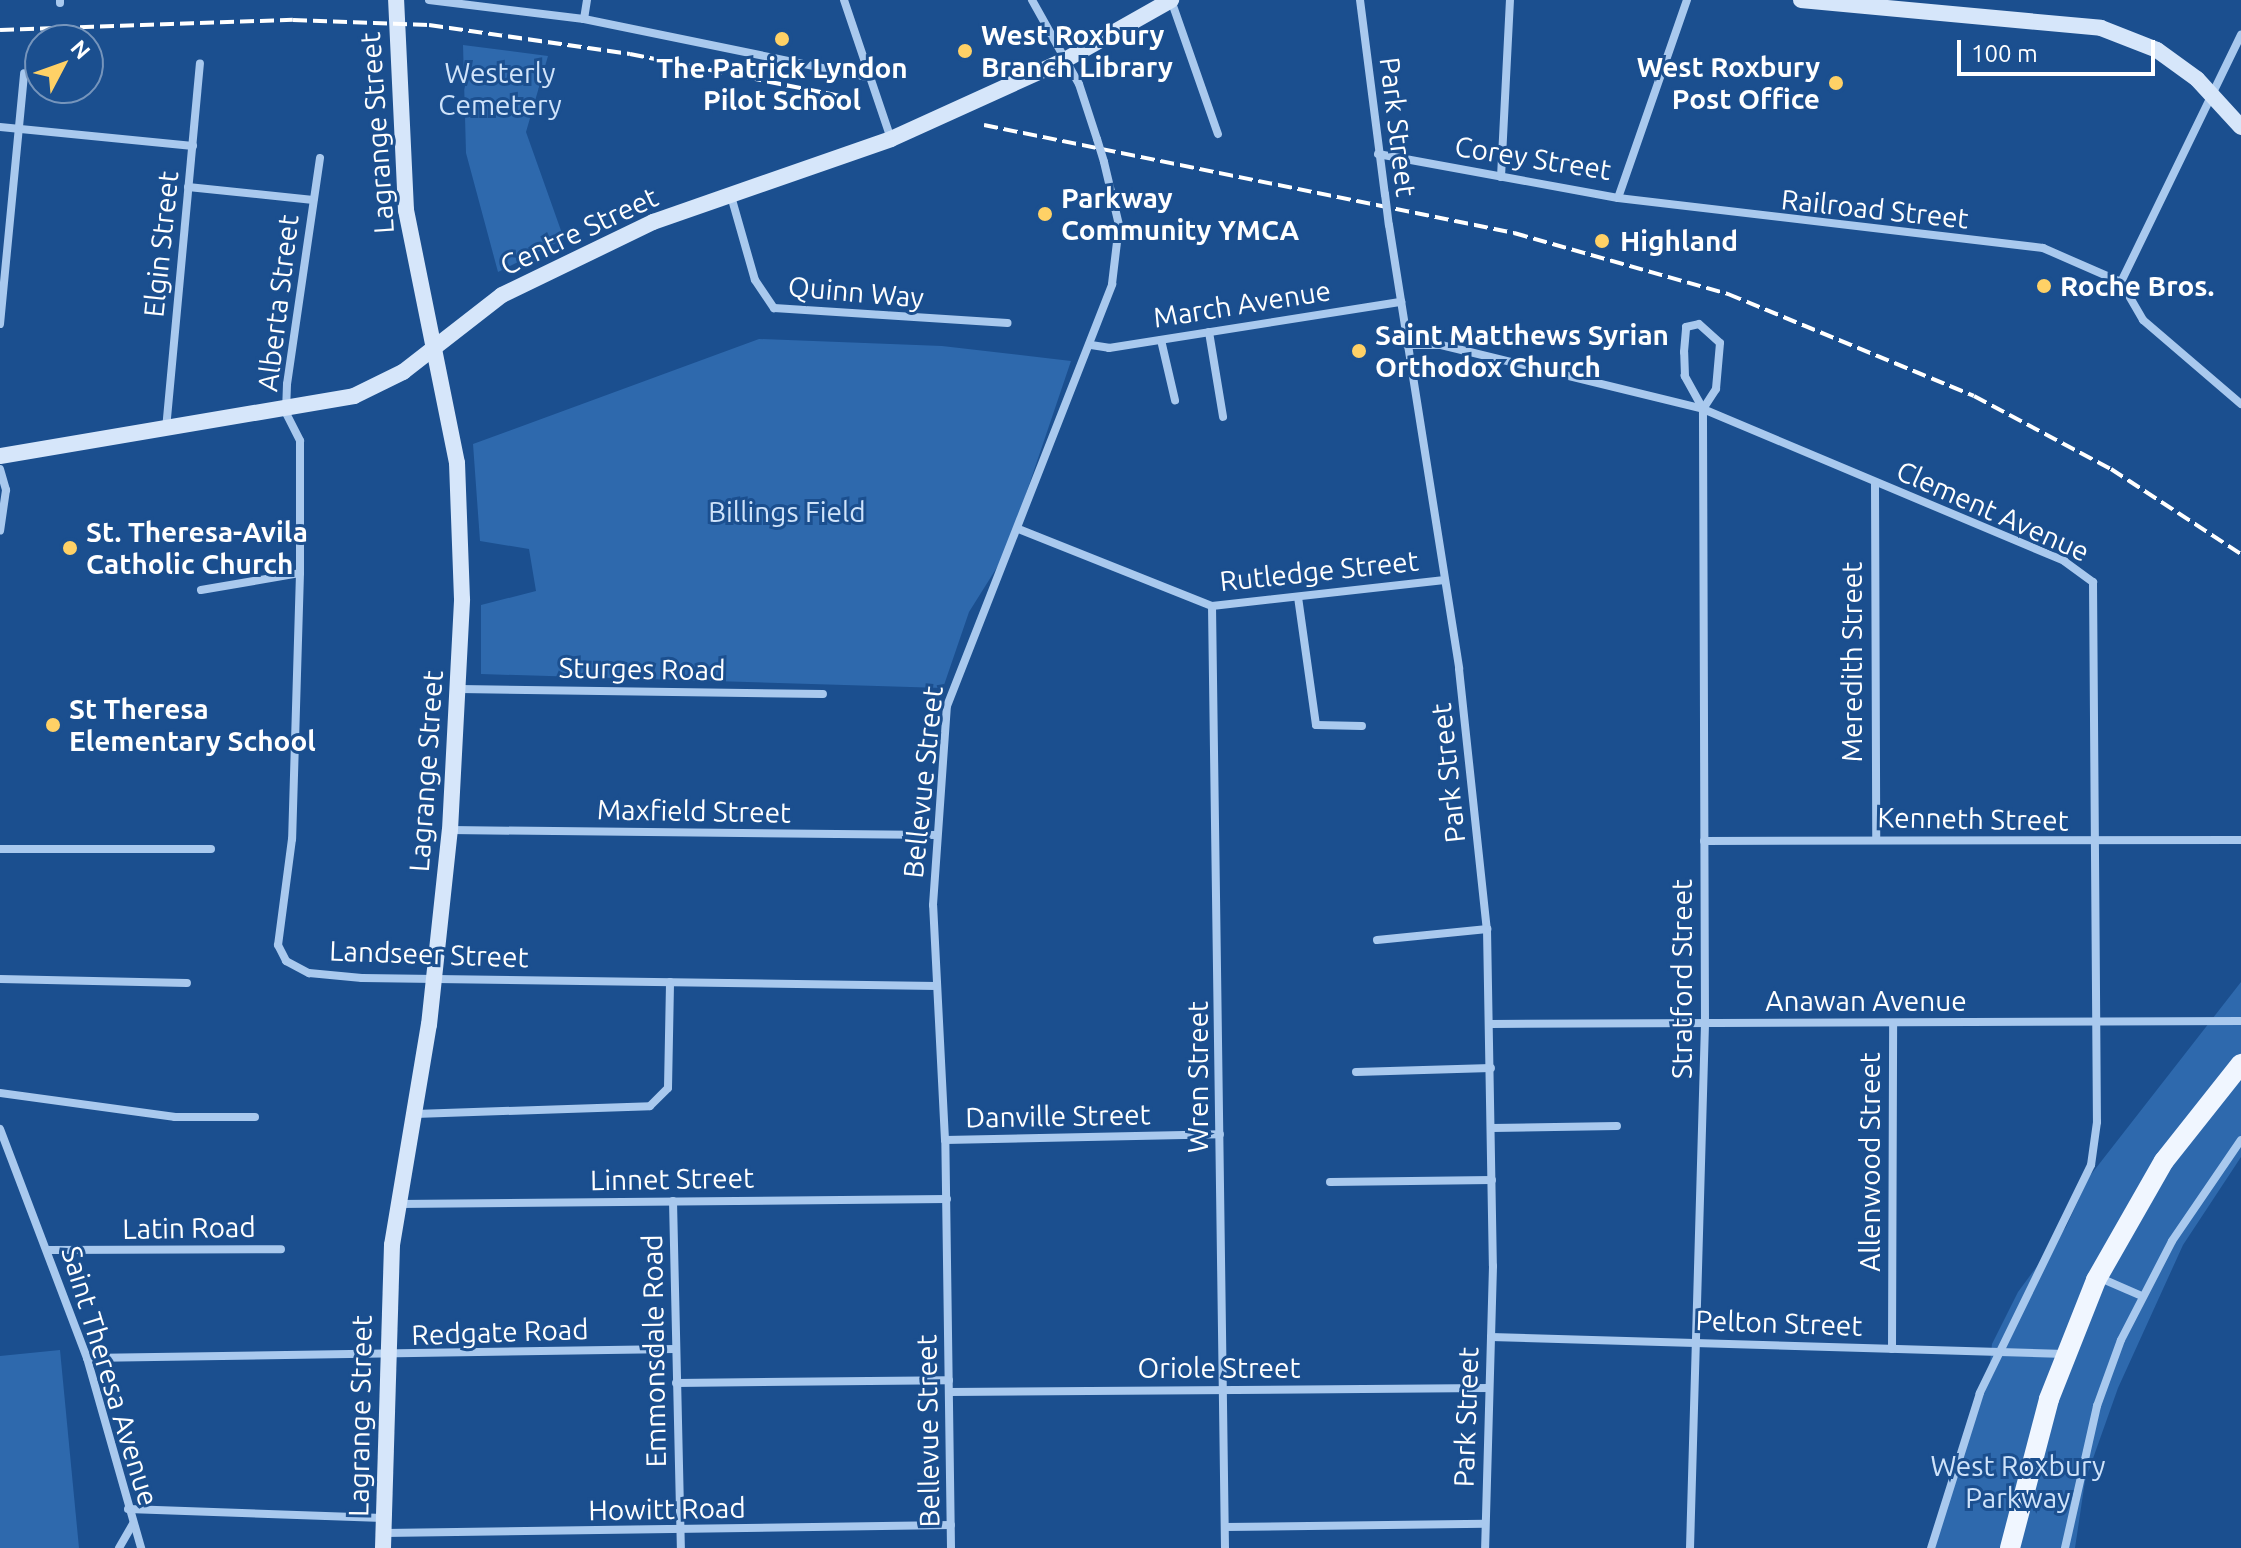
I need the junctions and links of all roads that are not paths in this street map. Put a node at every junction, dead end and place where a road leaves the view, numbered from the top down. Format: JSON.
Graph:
{"nodes":[{"id":1,"x":396,"y":0,"type":"edge"},
{"id":2,"x":429,"y":0,"type":"edge"},
{"id":3,"x":587,"y":0,"type":"edge"},
{"id":4,"x":844,"y":0,"type":"edge"},
{"id":5,"x":1032,"y":0,"type":"edge"},
{"id":6,"x":1171,"y":0,"type":"edge"},
{"id":7,"x":1360,"y":0,"type":"edge"},
{"id":8,"x":1510,"y":0,"type":"edge"},
{"id":9,"x":1687,"y":0,"type":"edge"},
{"id":10,"x":1801,"y":0,"type":"edge"},
{"id":11,"x":1927,"y":5,"type":"edge"},
{"id":12,"x":584,"y":19,"type":"junction"},
{"id":13,"x":2241,"y":35,"type":"edge"},
{"id":14,"x":1065,"y":60,"type":"junction"},
{"id":15,"x":200,"y":64,"type":"dead end"},
{"id":16,"x":24,"y":73,"type":"dead end"},
{"id":17,"x":866,"y":77,"type":"junction"},
{"id":18,"x":2211,"y":92,"type":"junction"},
{"id":19,"x":0,"y":127,"type":"edge"},
{"id":20,"x":2241,"y":127,"type":"edge"},
{"id":21,"x":18,"y":130,"type":"junction"},
{"id":22,"x":1218,"y":134,"type":"dead end"},
{"id":23,"x":891,"y":139,"type":"junction"},
{"id":24,"x":193,"y":146,"type":"junction"},
{"id":25,"x":1378,"y":154,"type":"junction"},
{"id":26,"x":320,"y":158,"type":"dead end"},
{"id":27,"x":1501,"y":177,"type":"junction"},
{"id":28,"x":188,"y":187,"type":"junction"},
{"id":29,"x":731,"y":196,"type":"junction"},
{"id":30,"x":1618,"y":198,"type":"junction"},
{"id":31,"x":313,"y":200,"type":"junction"},
{"id":32,"x":2121,"y":282,"type":"junction"},
{"id":33,"x":1401,"y":302,"type":"junction"},
{"id":34,"x":1008,"y":323,"type":"dead end"},
{"id":35,"x":0,"y":324,"type":"edge"},
{"id":36,"x":1209,"y":332,"type":"junction"},
{"id":37,"x":1161,"y":340,"type":"junction"},
{"id":38,"x":1091,"y":345,"type":"junction"},
{"id":39,"x":1407,"y":345,"type":"junction"},
{"id":40,"x":431,"y":350,"type":"junction"},
{"id":41,"x":1175,"y":400,"type":"dead end"},
{"id":42,"x":2241,"y":404,"type":"edge"},
{"id":43,"x":1703,"y":409,"type":"junction"},
{"id":44,"x":286,"y":413,"type":"junction"},
{"id":45,"x":1223,"y":417,"type":"dead end"},
{"id":46,"x":166,"y":429,"type":"junction"},
{"id":47,"x":0,"y":456,"type":"edge"},
{"id":48,"x":0,"y":469,"type":"edge"},
{"id":49,"x":1875,"y":483,"type":"junction"},
{"id":50,"x":1021,"y":530,"type":"junction"},
{"id":51,"x":0,"y":531,"type":"edge"},
{"id":52,"x":300,"y":573,"type":"junction"},
{"id":53,"x":1445,"y":580,"type":"junction"},
{"id":54,"x":201,"y":590,"type":"dead end"},
{"id":55,"x":1298,"y":597,"type":"junction"},
{"id":56,"x":1212,"y":606,"type":"junction"},
{"id":57,"x":460,"y":689,"type":"junction"},
{"id":58,"x":823,"y":694,"type":"dead end"},
{"id":59,"x":1362,"y":726,"type":"dead end"},
{"id":60,"x":450,"y":830,"type":"junction"},
{"id":61,"x":937,"y":835,"type":"junction"},
{"id":62,"x":1876,"y":840,"type":"junction"},
{"id":63,"x":2241,"y":840,"type":"edge"},
{"id":64,"x":1704,"y":841,"type":"junction"},
{"id":65,"x":2094,"y":842,"type":"junction"},
{"id":66,"x":0,"y":849,"type":"edge"},
{"id":67,"x":211,"y":849,"type":"dead end"},
{"id":68,"x":1487,"y":929,"type":"junction"},
{"id":69,"x":1377,"y":940,"type":"dead end"},
{"id":70,"x":434,"y":977,"type":"junction"},
{"id":71,"x":0,"y":979,"type":"edge"},
{"id":72,"x":670,"y":982,"type":"junction"},
{"id":73,"x":187,"y":983,"type":"dead end"},
{"id":74,"x":937,"y":986,"type":"junction"},
{"id":75,"x":2241,"y":1021,"type":"edge"},
{"id":76,"x":2095,"y":1022,"type":"junction"},
{"id":77,"x":1490,"y":1024,"type":"junction"},
{"id":78,"x":1705,"y":1024,"type":"junction"},
{"id":79,"x":1893,"y":1024,"type":"junction"},
{"id":80,"x":2241,"y":1064,"type":"edge"},
{"id":81,"x":1491,"y":1068,"type":"junction"},
{"id":82,"x":1356,"y":1072,"type":"dead end"},
{"id":83,"x":0,"y":1093,"type":"edge"},
{"id":84,"x":415,"y":1114,"type":"junction"},
{"id":85,"x":255,"y":1117,"type":"dead end"},
{"id":86,"x":1617,"y":1126,"type":"dead end"},
{"id":87,"x":1492,"y":1128,"type":"junction"},
{"id":88,"x":0,"y":1129,"type":"edge"},
{"id":89,"x":1220,"y":1134,"type":"junction"},
{"id":90,"x":945,"y":1140,"type":"junction"},
{"id":91,"x":2241,"y":1140,"type":"edge"},
{"id":92,"x":1492,"y":1180,"type":"junction"},
{"id":93,"x":1330,"y":1182,"type":"dead end"},
{"id":94,"x":947,"y":1199,"type":"junction"},
{"id":95,"x":673,"y":1201,"type":"junction"},
{"id":96,"x":397,"y":1204,"type":"junction"},
{"id":97,"x":281,"y":1249,"type":"dead end"},
{"id":98,"x":48,"y":1250,"type":"junction"},
{"id":99,"x":2097,"y":1277,"type":"junction"},
{"id":100,"x":2142,"y":1296,"type":"junction"},
{"id":101,"x":1491,"y":1337,"type":"junction"},
{"id":102,"x":1697,"y":1341,"type":"junction"},
{"id":103,"x":675,"y":1349,"type":"junction"},
{"id":104,"x":1892,"y":1349,"type":"junction"},
{"id":105,"x":1996,"y":1354,"type":"junction"},
{"id":106,"x":2065,"y":1354,"type":"junction"},
{"id":107,"x":388,"y":1357,"type":"junction"},
{"id":108,"x":87,"y":1358,"type":"junction"},
{"id":109,"x":949,"y":1380,"type":"junction"},
{"id":110,"x":676,"y":1383,"type":"junction"},
{"id":111,"x":1489,"y":1388,"type":"junction"},
{"id":112,"x":1223,"y":1390,"type":"junction"},
{"id":113,"x":949,"y":1392,"type":"junction"},
{"id":114,"x":128,"y":1509,"type":"junction"},
{"id":115,"x":133,"y":1524,"type":"junction"},
{"id":116,"x":1485,"y":1524,"type":"junction"},
{"id":117,"x":951,"y":1525,"type":"junction"},
{"id":118,"x":1225,"y":1527,"type":"junction"},
{"id":119,"x":384,"y":1533,"type":"edge"},
{"id":120,"x":681,"y":1533,"type":"junction"},
{"id":121,"x":119,"y":1548,"type":"edge"},
{"id":122,"x":141,"y":1548,"type":"edge"},
{"id":123,"x":681,"y":1548,"type":"edge"},
{"id":124,"x":951,"y":1548,"type":"edge"},
{"id":125,"x":1225,"y":1548,"type":"edge"},
{"id":126,"x":1485,"y":1548,"type":"edge"},
{"id":127,"x":1690,"y":1548,"type":"edge"},
{"id":128,"x":1931,"y":1548,"type":"edge"},
{"id":129,"x":2010,"y":1548,"type":"edge"},
{"id":130,"x":2065,"y":1548,"type":"edge"}],
"edges":[{"from":1,"to":40,"type":"main road","name":"Lagrange Street"},
{"from":2,"to":12,"type":"street"},
{"from":3,"to":12,"type":"street"},
{"from":4,"to":17,"type":"street"},
{"from":5,"to":14,"type":"street","name":"Bellevue Street"},
{"from":6,"to":14,"type":"main road","name":"Centre Street"},
{"from":6,"to":22,"type":"street"},
{"from":7,"to":25,"type":"street","name":"Park Street"},
{"from":8,"to":27,"type":"street"},
{"from":9,"to":30,"type":"street","name":"Corey Street"},
{"from":10,"to":11,"type":"main road"},
{"from":11,"to":18,"type":"main road"},
{"from":12,"to":17,"type":"street"},
{"from":13,"to":18,"type":"street"},
{"from":14,"to":23,"type":"main road","name":"Centre Street"},
{"from":14,"to":38,"type":"street","name":"Bellevue Street","bridge":true},
{"from":15,"to":24,"type":"street","name":"Elgin Street"},
{"from":16,"to":21,"type":"street"},
{"from":17,"to":23,"type":"street"},
{"from":18,"to":20,"type":"main road"},
{"from":18,"to":32,"type":"street"},
{"from":19,"to":21,"type":"street"},
{"from":21,"to":24,"type":"street"},
{"from":21,"to":35,"type":"street"},
{"from":23,"to":29,"type":"main road","name":"Centre Street"},
{"from":24,"to":28,"type":"street","name":"Elgin Street"},
{"from":25,"to":27,"type":"street","name":"Corey Street"},
{"from":25,"to":33,"type":"street","name":"Park Street","bridge":true},
{"from":26,"to":31,"type":"street","name":"Alberta Street"},
{"from":27,"to":30,"type":"street","name":"Corey Street"},
{"from":28,"to":31,"type":"street","name":"Alberta Street"},
{"from":28,"to":46,"type":"street","name":"Elgin Street"},
{"from":29,"to":34,"type":"street","name":"Quinn Way"},
{"from":29,"to":40,"type":"main road","name":"Centre Street"},
{"from":30,"to":32,"type":"street","name":"Railroad Street"},
{"from":31,"to":44,"type":"street","name":"Alberta Street"},
{"from":32,"to":42,"type":"street"},
{"from":33,"to":36,"type":"street","name":"March Avenue"},
{"from":33,"to":39,"type":"street","name":"Park Street"},
{"from":36,"to":37,"type":"street","name":"March Avenue"},
{"from":36,"to":45,"type":"street"},
{"from":37,"to":38,"type":"street","name":"March Avenue"},
{"from":37,"to":41,"type":"street"},
{"from":38,"to":50,"type":"street","name":"Bellevue Street"},
{"from":39,"to":43,"type":"street","name":"Clement Avenue"},
{"from":39,"to":53,"type":"street","name":"Park Street"},
{"from":40,"to":44,"type":"main road","name":"Centre Street"},
{"from":40,"to":57,"type":"main road","name":"Lagrange Street"},
{"from":43,"to":43,"type":"street","name":"Stratford Street"},
{"from":43,"to":49,"type":"street","name":"Clement Avenue"},
{"from":43,"to":64,"type":"street","name":"Stratford Street"},
{"from":44,"to":46,"type":"main road","name":"Centre Street"},
{"from":44,"to":52,"type":"street","name":"Landseer Street"},
{"from":46,"to":47,"type":"main road","name":"Centre Street"},
{"from":48,"to":51,"type":"street"},
{"from":49,"to":62,"type":"street","name":"Meredith Street"},
{"from":49,"to":65,"type":"street","name":"Clement Avenue"},
{"from":50,"to":56,"type":"street","name":"Rutledge Street"},
{"from":50,"to":61,"type":"street","name":"Bellevue Street"},
{"from":52,"to":54,"type":"street"},
{"from":52,"to":70,"type":"street","name":"Landseer Street"},
{"from":53,"to":55,"type":"street","name":"Rutledge Street"},
{"from":53,"to":68,"type":"street","name":"Park Street"},
{"from":55,"to":56,"type":"street","name":"Rutledge Street"},
{"from":55,"to":59,"type":"street"},
{"from":56,"to":89,"type":"street","name":"Wren Street"},
{"from":57,"to":58,"type":"street","name":"Sturges Road"},
{"from":57,"to":60,"type":"main road","name":"Lagrange Street"},
{"from":60,"to":61,"type":"street","name":"Maxfield Street"},
{"from":60,"to":70,"type":"main road","name":"Lagrange Street"},
{"from":61,"to":74,"type":"street","name":"Bellevue Street"},
{"from":62,"to":64,"type":"street","name":"Kenneth Street"},
{"from":62,"to":65,"type":"street","name":"Kenneth Street"},
{"from":63,"to":65,"type":"street","name":"Kenneth Street"},
{"from":64,"to":78,"type":"street","name":"Stratford Street"},
{"from":65,"to":76,"type":"street","name":"Clement Avenue"},
{"from":66,"to":67,"type":"street"},
{"from":68,"to":69,"type":"street"},
{"from":68,"to":77,"type":"street","name":"Park Street"},
{"from":70,"to":72,"type":"street","name":"Landseer Street"},
{"from":70,"to":84,"type":"main road","name":"Lagrange Street"},
{"from":71,"to":73,"type":"street"},
{"from":72,"to":74,"type":"street","name":"Landseer Street"},
{"from":72,"to":84,"type":"street"},
{"from":74,"to":90,"type":"street","name":"Bellevue Street"},
{"from":75,"to":76,"type":"street","name":"Anawan Avenue"},
{"from":76,"to":79,"type":"street","name":"Anawan Avenue"},
{"from":76,"to":105,"type":"street","name":"Clement Avenue"},
{"from":77,"to":78,"type":"street","name":"Anawan Avenue"},
{"from":77,"to":81,"type":"street","name":"Park Street"},
{"from":78,"to":79,"type":"street","name":"Anawan Avenue"},
{"from":78,"to":102,"type":"street","name":"Stratford Street"},
{"from":79,"to":104,"type":"street","name":"Allenwood Street"},
{"from":80,"to":99,"type":"main road"},
{"from":81,"to":82,"type":"street"},
{"from":81,"to":87,"type":"street","name":"Park Street"},
{"from":83,"to":85,"type":"street"},
{"from":84,"to":96,"type":"main road","name":"Lagrange Street"},
{"from":86,"to":87,"type":"street"},
{"from":87,"to":92,"type":"street","name":"Park Street"},
{"from":88,"to":98,"type":"street","name":"Saint Theresa Avenue"},
{"from":89,"to":90,"type":"street","name":"Danville Street"},
{"from":89,"to":112,"type":"street","name":"Wren Street"},
{"from":90,"to":94,"type":"street","name":"Bellevue Street"},
{"from":91,"to":100,"type":"street"},
{"from":92,"to":93,"type":"street"},
{"from":92,"to":101,"type":"street","name":"Park Street"},
{"from":94,"to":95,"type":"street","name":"Linnet Street"},
{"from":94,"to":109,"type":"street","name":"Bellevue Street"},
{"from":95,"to":96,"type":"street","name":"Linnet Street"},
{"from":95,"to":103,"type":"street","name":"Emmonsdale Road"},
{"from":96,"to":107,"type":"main road","name":"Lagrange Street"},
{"from":97,"to":98,"type":"street","name":"Latin Road"},
{"from":98,"to":108,"type":"street","name":"Saint Theresa Avenue"},
{"from":99,"to":100,"type":"street"},
{"from":99,"to":106,"type":"main road"},
{"from":100,"to":130,"type":"street"},
{"from":101,"to":102,"type":"street","name":"Pelton Street"},
{"from":101,"to":111,"type":"street","name":"Park Street"},
{"from":102,"to":104,"type":"street","name":"Pelton Street"},
{"from":102,"to":127,"type":"street","name":"Stratford Street"},
{"from":103,"to":107,"type":"street","name":"Redgate Road"},
{"from":103,"to":110,"type":"street","name":"Emmonsdale Road"},
{"from":104,"to":105,"type":"street","name":"Pelton Street"},
{"from":105,"to":106,"type":"street","name":"Pelton Street"},
{"from":105,"to":128,"type":"street"},
{"from":106,"to":129,"type":"main road"},
{"from":107,"to":108,"type":"street","name":"Redgate Road"},
{"from":107,"to":119,"type":"main road","name":"Lagrange Street"},
{"from":108,"to":114,"type":"street","name":"Saint Theresa Avenue"},
{"from":109,"to":110,"type":"street"},
{"from":109,"to":113,"type":"street","name":"Bellevue Street"},
{"from":110,"to":120,"type":"street","name":"Emmonsdale Road"},
{"from":111,"to":112,"type":"street","name":"Oriole Street"},
{"from":111,"to":116,"type":"street","name":"Park Street"},
{"from":112,"to":113,"type":"street","name":"Oriole Street"},
{"from":112,"to":118,"type":"street","name":"Wren Street"},
{"from":113,"to":117,"type":"street","name":"Bellevue Street"},
{"from":114,"to":115,"type":"street","name":"Saint Theresa Avenue"},
{"from":114,"to":119,"type":"street","name":"Howitt Road"},
{"from":115,"to":121,"type":"street"},
{"from":115,"to":122,"type":"street","name":"Saint Theresa Avenue"},
{"from":116,"to":118,"type":"street"},
{"from":116,"to":126,"type":"street","name":"Park Street"},
{"from":117,"to":120,"type":"street","name":"Howitt Road"},
{"from":117,"to":124,"type":"street","name":"Bellevue Street"},
{"from":118,"to":125,"type":"street","name":"Wren Street"},
{"from":119,"to":120,"type":"street","name":"Howitt Road"},
{"from":120,"to":123,"type":"street","name":"Emmonsdale Road"}]}
